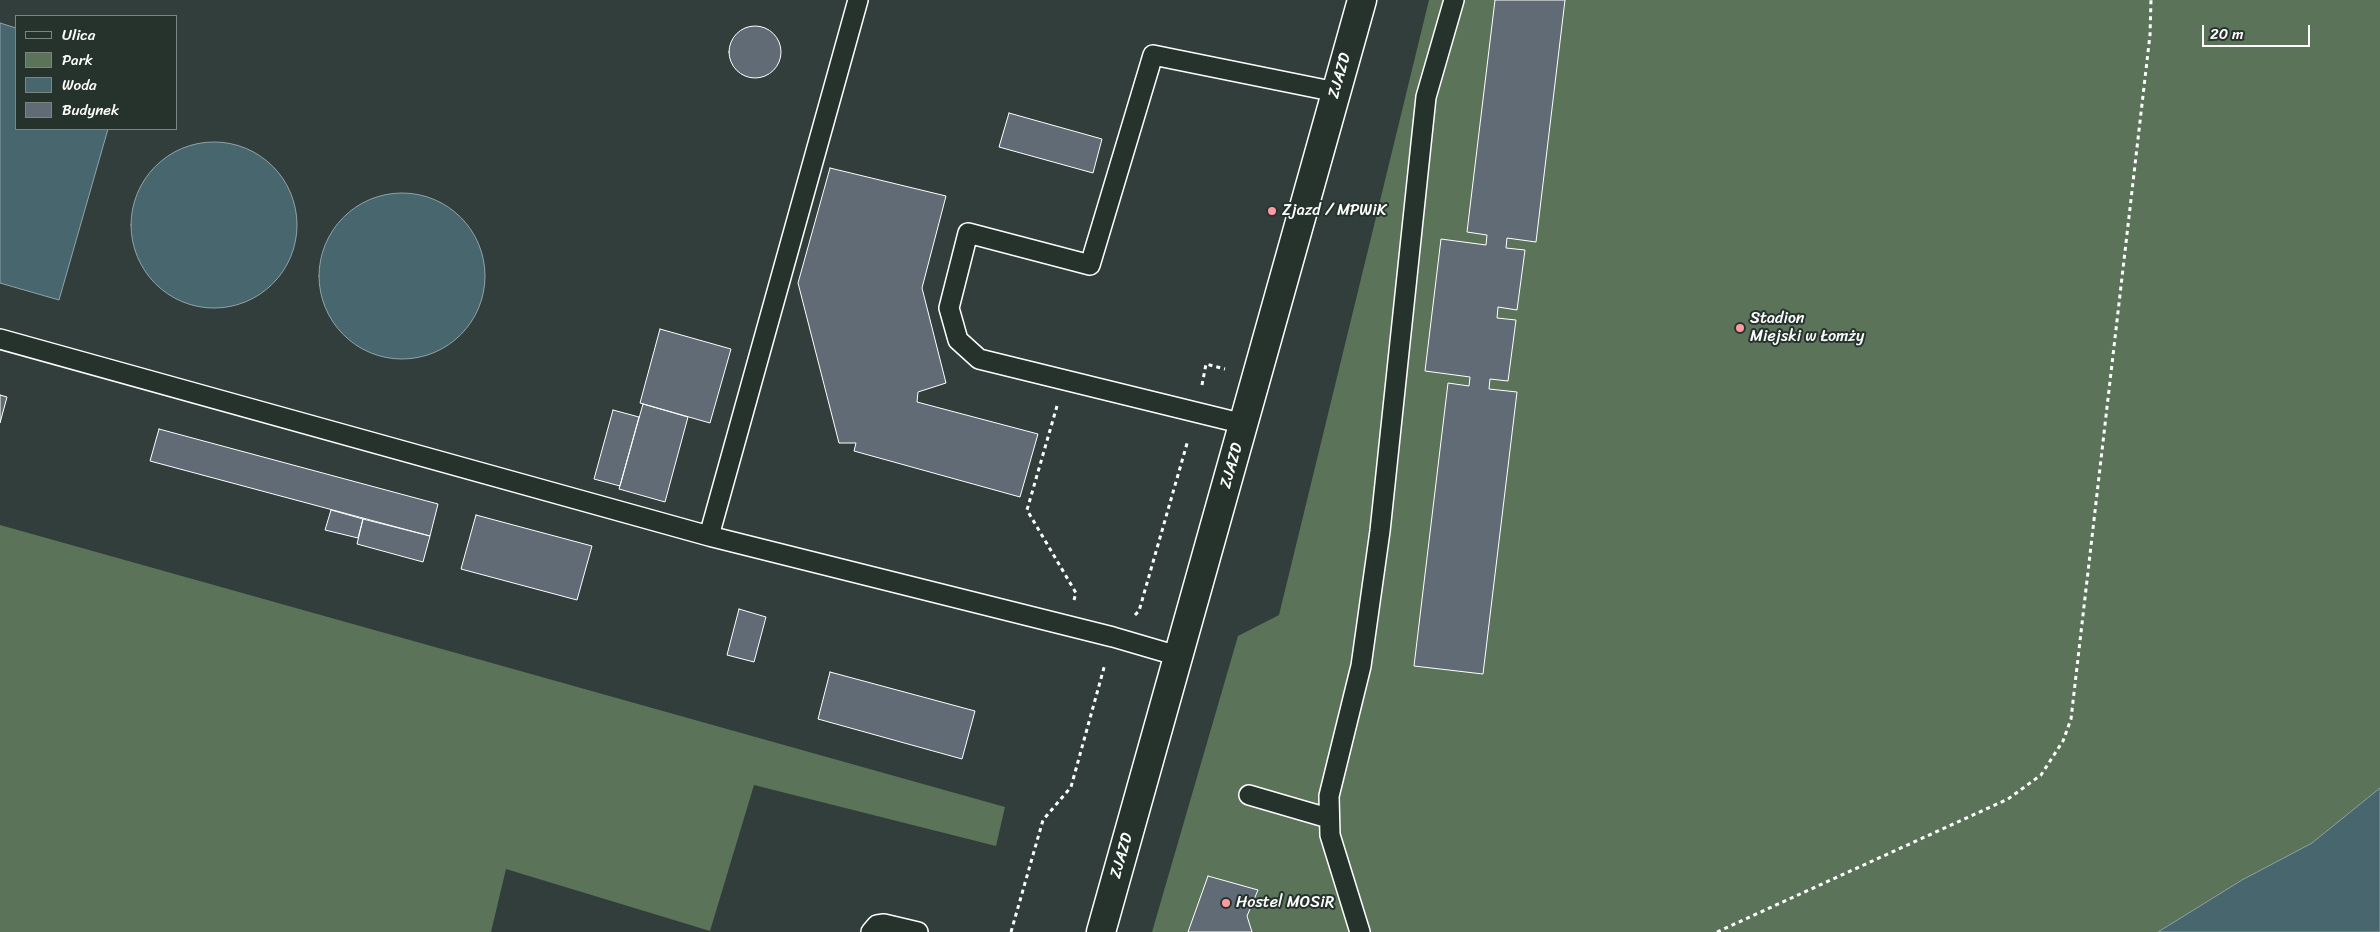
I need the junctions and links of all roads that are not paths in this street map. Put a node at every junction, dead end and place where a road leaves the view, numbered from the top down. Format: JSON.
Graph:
{"nodes":[{"id":1,"x":858,"y":0,"type":"edge"},
{"id":2,"x":1362,"y":0,"type":"edge"},
{"id":3,"x":1454,"y":0,"type":"edge"},
{"id":4,"x":1336,"y":92,"type":"junction"},
{"id":5,"x":0,"y":339,"type":"edge"},
{"id":6,"x":1244,"y":424,"type":"junction"},
{"id":7,"x":709,"y":536,"type":"junction"},
{"id":8,"x":1178,"y":656,"type":"junction"},
{"id":9,"x":1249,"y":795,"type":"dead end"},
{"id":10,"x":1328,"y":818,"type":"junction"},
{"id":11,"x":871,"y":932,"type":"edge"},
{"id":12,"x":918,"y":932,"type":"edge"},
{"id":13,"x":1101,"y":932,"type":"edge"},
{"id":14,"x":1360,"y":932,"type":"edge"}],
"edges":[{"from":1,"to":7,"type":"lane"},
{"from":2,"to":4,"type":"main road","name":"ZJAZD"},
{"from":3,"to":10,"type":"lane"},
{"from":4,"to":6,"type":"main road","name":"ZJAZD"},
{"from":4,"to":6,"type":"lane"},
{"from":5,"to":7,"type":"lane"},
{"from":6,"to":8,"type":"main road","name":"ZJAZD"},
{"from":7,"to":8,"type":"lane"},
{"from":8,"to":13,"type":"main road","name":"ZJAZD"},
{"from":9,"to":10,"type":"lane"},
{"from":10,"to":14,"type":"lane"},
{"from":11,"to":12,"type":"lane"}]}
